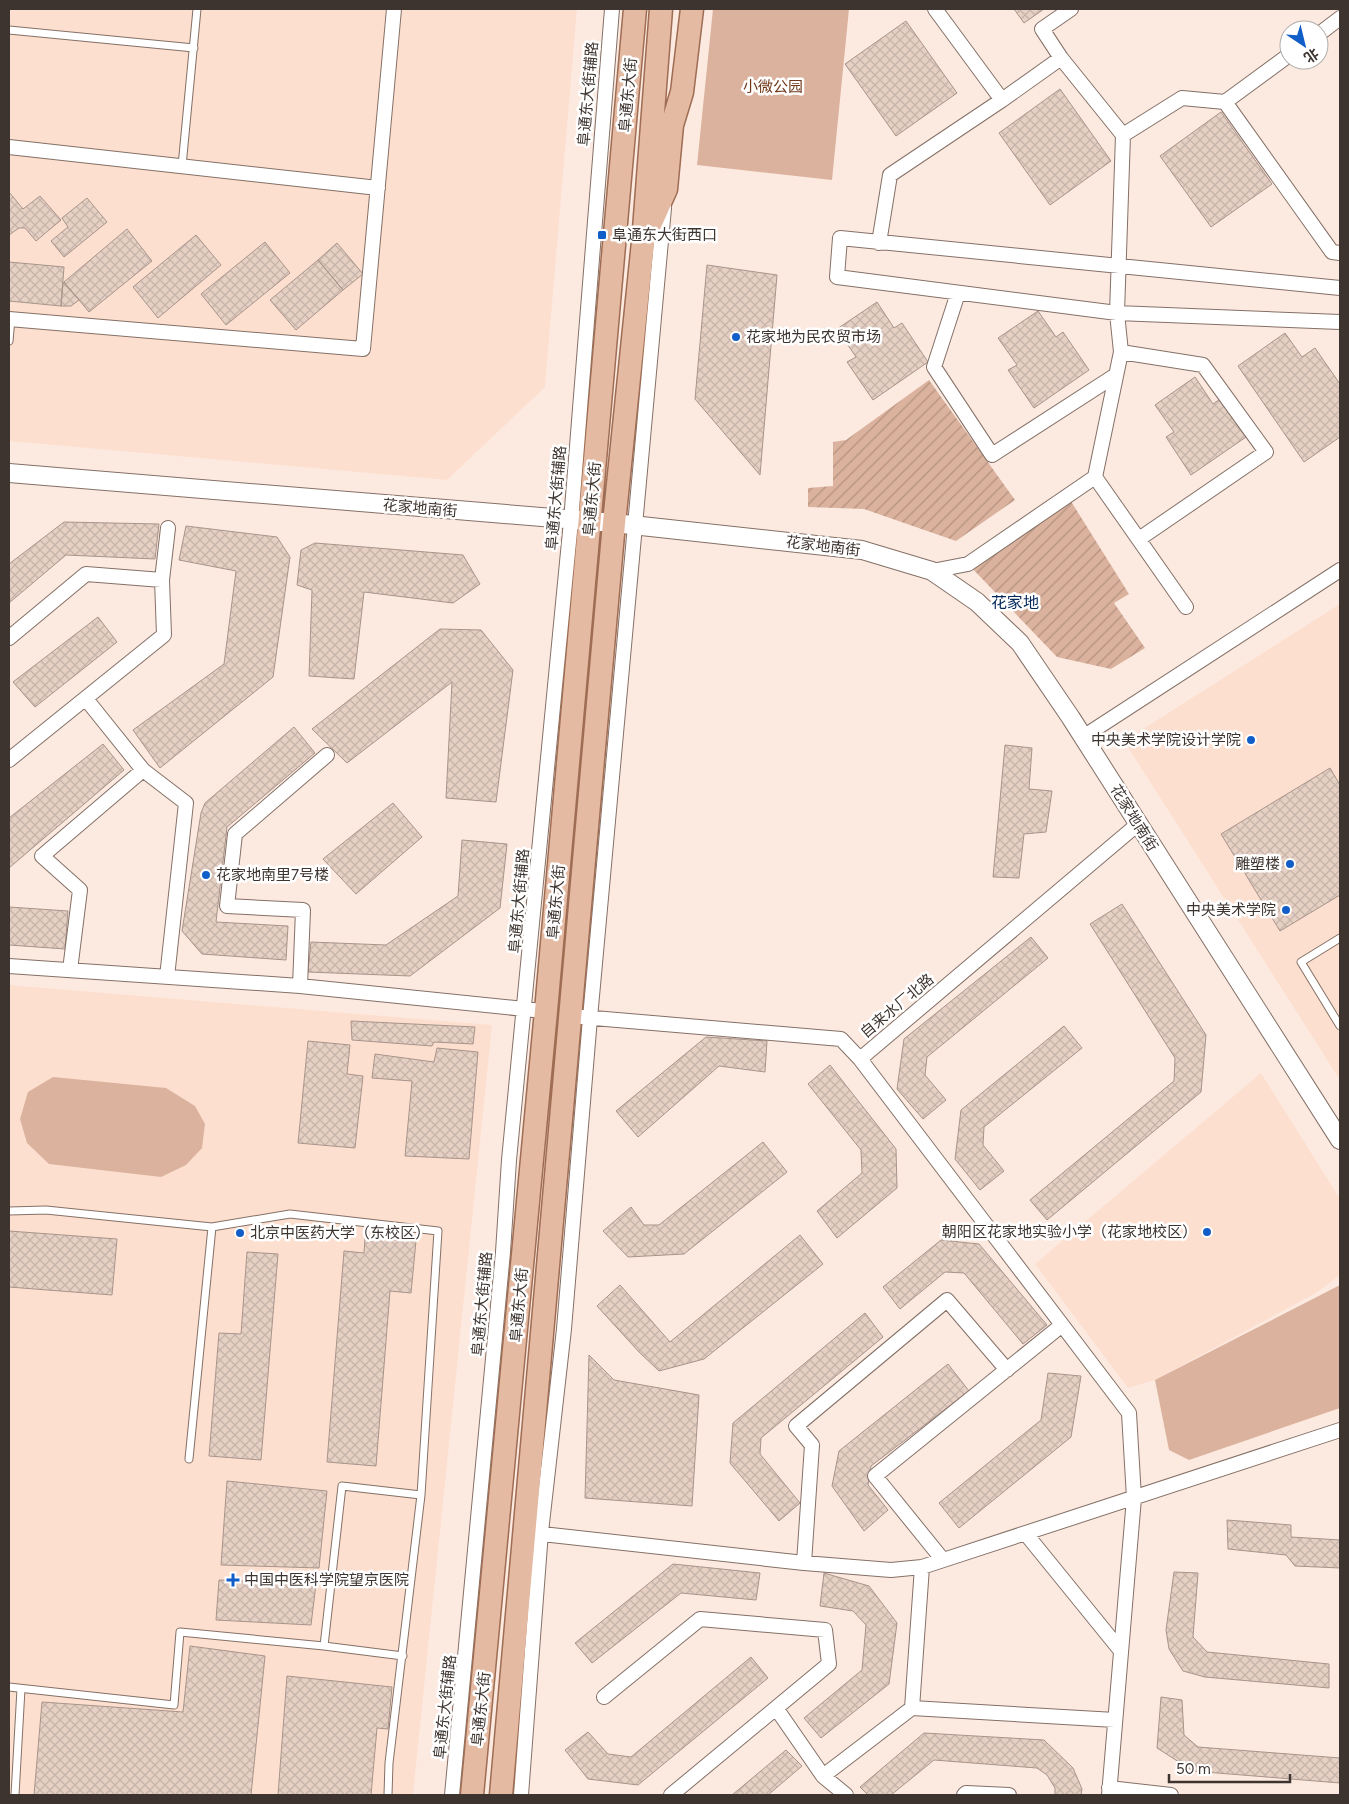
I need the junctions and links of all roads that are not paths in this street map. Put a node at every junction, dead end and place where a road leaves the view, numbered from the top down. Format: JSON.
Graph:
{"nodes":[{"id":1,"x":198,"y":9,"type":"edge"},
{"id":2,"x":394,"y":9,"type":"edge"},
{"id":3,"x":612,"y":9,"type":"edge"},
{"id":4,"x":626,"y":9,"type":"edge"},
{"id":5,"x":635,"y":9,"type":"edge"},
{"id":6,"x":661,"y":9,"type":"edge"},
{"id":7,"x":692,"y":9,"type":"edge"},
{"id":8,"x":935,"y":9,"type":"edge"},
{"id":9,"x":1071,"y":9,"type":"edge"},
{"id":10,"x":1340,"y":18,"type":"edge"},
{"id":11,"x":1329,"y":26,"type":"edge"},
{"id":12,"x":9,"y":30,"type":"edge"},
{"id":13,"x":194,"y":48,"type":"junction"},
{"id":14,"x":1061,"y":58,"type":"junction"},
{"id":15,"x":1279,"y":62,"type":"edge"},
{"id":16,"x":631,"y":70,"type":"junction"},
{"id":17,"x":1002,"y":100,"type":"junction"},
{"id":18,"x":1225,"y":102,"type":"junction"},
{"id":19,"x":1123,"y":136,"type":"junction"},
{"id":20,"x":9,"y":147,"type":"edge"},
{"id":21,"x":182,"y":166,"type":"junction"},
{"id":22,"x":378,"y":188,"type":"junction"},
{"id":23,"x":666,"y":189,"type":"junction"},
{"id":24,"x":643,"y":242,"type":"junction"},
{"id":25,"x":879,"y":243,"type":"junction"},
{"id":26,"x":1340,"y":253,"type":"edge"},
{"id":27,"x":1119,"y":268,"type":"junction"},
{"id":28,"x":1340,"y":288,"type":"edge"},
{"id":29,"x":958,"y":293,"type":"junction"},
{"id":30,"x":1117,"y":313,"type":"junction"},
{"id":31,"x":10,"y":319,"type":"edge"},
{"id":32,"x":1340,"y":322,"type":"edge"},
{"id":33,"x":9,"y":341,"type":"edge"},
{"id":34,"x":1121,"y":352,"type":"junction"},
{"id":35,"x":1116,"y":375,"type":"junction"},
{"id":36,"x":9,"y":472,"type":"edge"},
{"id":37,"x":1095,"y":476,"type":"junction"},
{"id":38,"x":580,"y":521,"type":"junction"},
{"id":39,"x":624,"y":525,"type":"junction"},
{"id":40,"x":168,"y":528,"type":"dead end"},
{"id":41,"x":1139,"y":539,"type":"junction"},
{"id":42,"x":1340,"y":570,"type":"edge"},
{"id":43,"x":932,"y":571,"type":"junction"},
{"id":44,"x":162,"y":580,"type":"junction"},
{"id":45,"x":1186,"y":607,"type":"dead end"},
{"id":46,"x":9,"y":638,"type":"edge"},
{"id":47,"x":86,"y":698,"type":"junction"},
{"id":48,"x":1083,"y":737,"type":"junction"},
{"id":49,"x":327,"y":755,"type":"dead end"},
{"id":50,"x":9,"y":760,"type":"edge"},
{"id":51,"x":143,"y":770,"type":"junction"},
{"id":52,"x":1138,"y":824,"type":"junction"},
{"id":53,"x":1340,"y":938,"type":"edge"},
{"id":54,"x":9,"y":966,"type":"edge"},
{"id":55,"x":70,"y":970,"type":"junction"},
{"id":56,"x":167,"y":977,"type":"junction"},
{"id":57,"x":300,"y":986,"type":"junction"},
{"id":58,"x":536,"y":1010,"type":"junction"},
{"id":59,"x":580,"y":1017,"type":"junction"},
{"id":60,"x":1340,"y":1026,"type":"edge"},
{"id":61,"x":860,"y":1059,"type":"junction"},
{"id":62,"x":1340,"y":1139,"type":"edge"},
{"id":63,"x":9,"y":1211,"type":"edge"},
{"id":64,"x":212,"y":1227,"type":"junction"},
{"id":65,"x":1062,"y":1325,"type":"junction"},
{"id":66,"x":1006,"y":1370,"type":"junction"},
{"id":67,"x":1340,"y":1430,"type":"edge"},
{"id":68,"x":189,"y":1460,"type":"dead end"},
{"id":69,"x":421,"y":1494,"type":"junction"},
{"id":70,"x":1134,"y":1498,"type":"junction"},
{"id":71,"x":532,"y":1533,"type":"junction"},
{"id":72,"x":1026,"y":1534,"type":"junction"},
{"id":73,"x":943,"y":1560,"type":"junction"},
{"id":74,"x":804,"y":1563,"type":"junction"},
{"id":75,"x":922,"y":1567,"type":"junction"},
{"id":76,"x":324,"y":1646,"type":"junction"},
{"id":77,"x":1121,"y":1650,"type":"junction"},
{"id":78,"x":403,"y":1656,"type":"junction"},
{"id":79,"x":9,"y":1687,"type":"edge"},
{"id":80,"x":21,"y":1689,"type":"junction"},
{"id":81,"x":604,"y":1697,"type":"dead end"},
{"id":82,"x":776,"y":1708,"type":"junction"},
{"id":83,"x":912,"y":1708,"type":"junction"},
{"id":84,"x":1115,"y":1720,"type":"junction"},
{"id":85,"x":823,"y":1776,"type":"junction"},
{"id":86,"x":1109,"y":1791,"type":"edge"},
{"id":87,"x":15,"y":1795,"type":"edge"},
{"id":88,"x":388,"y":1795,"type":"edge"},
{"id":89,"x":452,"y":1795,"type":"edge"},
{"id":90,"x":472,"y":1795,"type":"edge"},
{"id":91,"x":500,"y":1795,"type":"edge"},
{"id":92,"x":520,"y":1795,"type":"edge"},
{"id":93,"x":671,"y":1795,"type":"edge"},
{"id":94,"x":846,"y":1795,"type":"edge"},
{"id":95,"x":964,"y":1795,"type":"edge"},
{"id":96,"x":1009,"y":1795,"type":"edge"},
{"id":97,"x":1171,"y":1795,"type":"edge"}],
"edges":[{"from":1,"to":13,"type":"lane"},
{"from":2,"to":22,"type":"street"},
{"from":3,"to":38,"type":"street","name":"阜通东大街辅路"},
{"from":4,"to":16,"type":"main road"},
{"from":5,"to":16,"type":"main road","name":"阜通东大街"},
{"from":6,"to":24,"type":"main road","name":"阜通东大街"},
{"from":7,"to":23,"type":"main road"},
{"from":8,"to":17,"type":"street"},
{"from":9,"to":14,"type":"street"},
{"from":10,"to":11,"type":"street"},
{"from":12,"to":13,"type":"lane"},
{"from":13,"to":21,"type":"lane"},
{"from":14,"to":17,"type":"street"},
{"from":14,"to":19,"type":"street"},
{"from":15,"to":18,"type":"street"},
{"from":16,"to":38,"type":"main road","name":"阜通东大街"},
{"from":17,"to":25,"type":"street"},
{"from":18,"to":19,"type":"street"},
{"from":18,"to":26,"type":"street"},
{"from":19,"to":27,"type":"street"},
{"from":20,"to":21,"type":"street"},
{"from":21,"to":22,"type":"street"},
{"from":22,"to":31,"type":"street"},
{"from":23,"to":24,"type":"main road"},
{"from":23,"to":39,"type":"street"},
{"from":24,"to":39,"type":"main road","name":"阜通东大街"},
{"from":25,"to":27,"type":"street"},
{"from":25,"to":29,"type":"street"},
{"from":27,"to":28,"type":"street"},
{"from":27,"to":30,"type":"street"},
{"from":29,"to":30,"type":"street"},
{"from":29,"to":35,"type":"street"},
{"from":30,"to":32,"type":"street"},
{"from":30,"to":34,"type":"street"},
{"from":31,"to":33,"type":"lane"},
{"from":34,"to":35,"type":"street"},
{"from":34,"to":41,"type":"street"},
{"from":35,"to":37,"type":"street"},
{"from":36,"to":38,"type":"street","name":"花家地南街"},
{"from":37,"to":41,"type":"street"},
{"from":37,"to":43,"type":"street"},
{"from":38,"to":39,"type":"street","name":"花家地南街"},
{"from":38,"to":58,"type":"main road","name":"阜通东大街"},
{"from":39,"to":43,"type":"street","name":"花家地南街"},
{"from":39,"to":59,"type":"main road","name":"阜通东大街"},
{"from":40,"to":44,"type":"street"},
{"from":41,"to":45,"type":"street"},
{"from":42,"to":48,"type":"street"},
{"from":43,"to":48,"type":"street","name":"花家地南街"},
{"from":44,"to":46,"type":"street"},
{"from":44,"to":47,"type":"street"},
{"from":47,"to":50,"type":"street"},
{"from":47,"to":51,"type":"street"},
{"from":48,"to":52,"type":"street","name":"花家地南街"},
{"from":49,"to":57,"type":"street"},
{"from":51,"to":55,"type":"street"},
{"from":51,"to":56,"type":"street"},
{"from":52,"to":61,"type":"street","name":"自来水厂北路"},
{"from":52,"to":62,"type":"street","name":"花家地南街"},
{"from":53,"to":60,"type":"lane"},
{"from":54,"to":55,"type":"street"},
{"from":55,"to":56,"type":"street"},
{"from":56,"to":57,"type":"street"},
{"from":57,"to":58,"type":"street"},
{"from":58,"to":89,"type":"street","name":"阜通东大街辅路"},
{"from":58,"to":90,"type":"main road","name":"阜通东大街"},
{"from":59,"to":61,"type":"street","name":"自来水厂北路"},
{"from":59,"to":71,"type":"main road","name":"阜通东大街"},
{"from":61,"to":65,"type":"street"},
{"from":63,"to":64,"type":"lane"},
{"from":64,"to":68,"type":"lane"},
{"from":64,"to":69,"type":"lane"},
{"from":65,"to":66,"type":"street"},
{"from":65,"to":70,"type":"street"},
{"from":66,"to":73,"type":"street"},
{"from":66,"to":74,"type":"street"},
{"from":67,"to":70,"type":"street"},
{"from":69,"to":76,"type":"lane"},
{"from":69,"to":78,"type":"lane"},
{"from":70,"to":72,"type":"street"},
{"from":70,"to":77,"type":"street"},
{"from":71,"to":74,"type":"street"},
{"from":71,"to":91,"type":"main road","name":"阜通东大街"},
{"from":71,"to":92,"type":"street"},
{"from":72,"to":73,"type":"street"},
{"from":72,"to":77,"type":"street"},
{"from":73,"to":75,"type":"street"},
{"from":74,"to":75,"type":"street"},
{"from":75,"to":83,"type":"street"},
{"from":76,"to":78,"type":"lane"},
{"from":76,"to":80,"type":"lane"},
{"from":77,"to":84,"type":"street"},
{"from":78,"to":88,"type":"lane"},
{"from":79,"to":80,"type":"lane"},
{"from":80,"to":87,"type":"lane"},
{"from":81,"to":82,"type":"street"},
{"from":82,"to":85,"type":"street"},
{"from":82,"to":93,"type":"street"},
{"from":83,"to":84,"type":"street"},
{"from":83,"to":85,"type":"street"},
{"from":84,"to":86,"type":"street"},
{"from":85,"to":94,"type":"street"},
{"from":86,"to":97,"type":"street"},
{"from":95,"to":96,"type":"street"}]}
